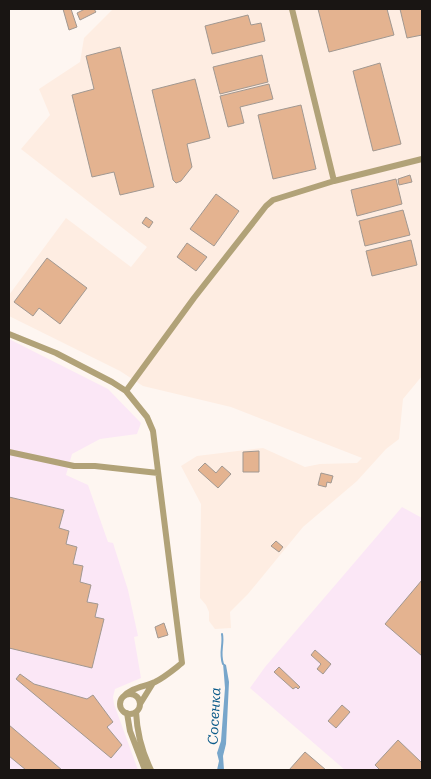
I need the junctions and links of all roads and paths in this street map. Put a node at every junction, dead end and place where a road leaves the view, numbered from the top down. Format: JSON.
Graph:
{"nodes":[{"id":1,"x":292,"y":9,"type":"edge"},
{"id":2,"x":422,"y":159,"type":"edge"},
{"id":3,"x":334,"y":181,"type":"junction"},
{"id":4,"x":9,"y":334,"type":"edge"},
{"id":5,"x":126,"y":391,"type":"junction"},
{"id":6,"x":9,"y":452,"type":"edge"},
{"id":7,"x":158,"y":472,"type":"junction"},
{"id":8,"x":153,"y":683,"type":"junction"},
{"id":9,"x":124,"y":697,"type":"junction"},
{"id":10,"x":140,"y":704,"type":"junction"},
{"id":11,"x":136,"y":712,"type":"junction"},
{"id":12,"x":127,"y":713,"type":"junction"},
{"id":13,"x":145,"y":770,"type":"edge"},
{"id":14,"x":151,"y":770,"type":"edge"}],
"edges":[{"from":1,"to":3,"type":"street"},
{"from":2,"to":3,"type":"street"},
{"from":3,"to":5,"type":"street"},
{"from":4,"to":5,"type":"street"},
{"from":5,"to":7,"type":"street"},
{"from":6,"to":7,"type":"street"},
{"from":7,"to":8,"type":"street"},
{"from":8,"to":9,"type":"street"},
{"from":8,"to":10,"type":"street"},
{"from":9,"to":10,"type":"street"},
{"from":9,"to":12,"type":"street"},
{"from":10,"to":11,"type":"street"},
{"from":11,"to":12,"type":"street"},
{"from":11,"to":14,"type":"street"},
{"from":12,"to":13,"type":"street"}]}
